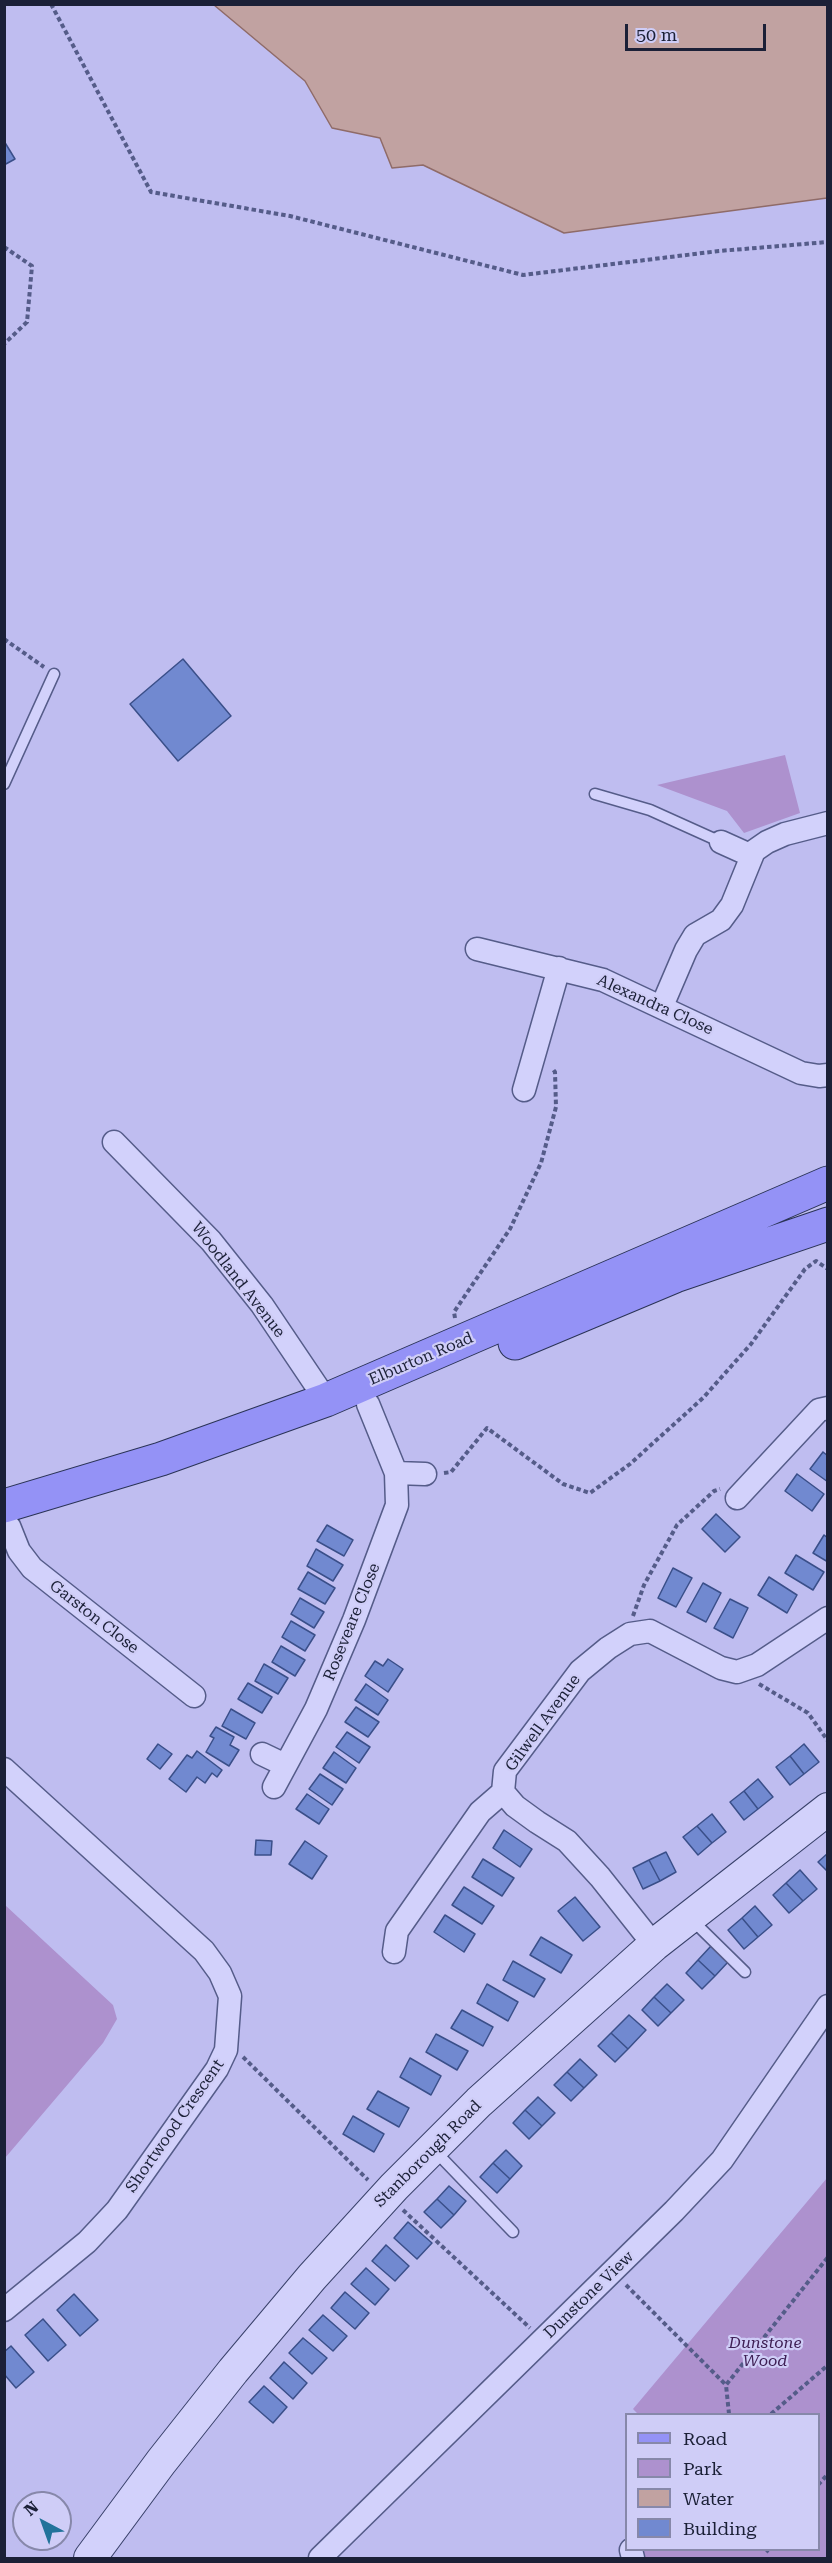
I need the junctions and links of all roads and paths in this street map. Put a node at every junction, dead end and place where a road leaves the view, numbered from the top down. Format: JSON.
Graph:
{"nodes":[{"id":1,"x":51,"y":4,"type":"edge"},
{"id":2,"x":828,"y":242,"type":"edge"},
{"id":3,"x":4,"y":247,"type":"edge"},
{"id":4,"x":4,"y":344,"type":"edge"},
{"id":5,"x":4,"y":639,"type":"edge"},
{"id":6,"x":54,"y":674,"type":"joint"},
{"id":7,"x":4,"y":784,"type":"edge"},
{"id":8,"x":595,"y":794,"type":"dead end"},
{"id":9,"x":828,"y":823,"type":"edge"},
{"id":10,"x":721,"y":842,"type":"joint"},
{"id":11,"x":752,"y":856,"type":"junction"},
{"id":12,"x":477,"y":949,"type":"dead end"},
{"id":13,"x":559,"y":968,"type":"junction"},
{"id":14,"x":662,"y":1005,"type":"junction"},
{"id":15,"x":536,"y":1049,"type":"junction"},
{"id":16,"x":828,"y":1075,"type":"edge"},
{"id":17,"x":524,"y":1090,"type":"dead end"},
{"id":18,"x":114,"y":1142,"type":"dead end"},
{"id":19,"x":828,"y":1183,"type":"edge"},
{"id":20,"x":828,"y":1224,"type":"edge"},
{"id":21,"x":828,"y":1269,"type":"edge"},
{"id":22,"x":458,"y":1343,"type":"junction"},
{"id":23,"x":326,"y":1400,"type":"junction"},
{"id":24,"x":368,"y":1404,"type":"junction"},
{"id":25,"x":828,"y":1408,"type":"edge"},
{"id":26,"x":396,"y":1473,"type":"junction"},
{"id":27,"x":424,"y":1474,"type":"joint"},
{"id":28,"x":737,"y":1498,"type":"joint"},
{"id":29,"x":6,"y":1520,"type":"edge"},
{"id":30,"x":828,"y":1618,"type":"edge"},
{"id":31,"x":630,"y":1634,"type":"junction"},
{"id":32,"x":742,"y":1670,"type":"junction"},
{"id":33,"x":194,"y":1696,"type":"dead end"},
{"id":34,"x":828,"y":1741,"type":"edge"},
{"id":35,"x":262,"y":1754,"type":"dead end"},
{"id":36,"x":285,"y":1765,"type":"junction"},
{"id":37,"x":4,"y":1769,"type":"edge"},
{"id":38,"x":274,"y":1787,"type":"dead end"},
{"id":39,"x":502,"y":1792,"type":"junction"},
{"id":40,"x":828,"y":1809,"type":"edge"},
{"id":41,"x":689,"y":1917,"type":"junction"},
{"id":42,"x":654,"y":1945,"type":"junction"},
{"id":43,"x":394,"y":1952,"type":"dead end"},
{"id":44,"x":745,"y":1972,"type":"dead end"},
{"id":45,"x":828,"y":2006,"type":"edge"},
{"id":46,"x":227,"y":2042,"type":"junction"},
{"id":47,"x":433,"y":2148,"type":"junction"},
{"id":48,"x":387,"y":2195,"type":"junction"},
{"id":49,"x":513,"y":2232,"type":"dead end"},
{"id":50,"x":828,"y":2257,"type":"edge"},
{"id":51,"x":612,"y":2272,"type":"junction"},
{"id":52,"x":4,"y":2310,"type":"edge"},
{"id":53,"x":543,"y":2340,"type":"junction"},
{"id":54,"x":828,"y":2365,"type":"edge"},
{"id":55,"x":726,"y":2385,"type":"junction"},
{"id":56,"x":729,"y":2413,"type":"edge"},
{"id":57,"x":773,"y":2413,"type":"edge"},
{"id":58,"x":90,"y":2559,"type":"edge"},
{"id":59,"x":320,"y":2559,"type":"edge"}],
"edges":[{"from":1,"to":2,"type":"path"},
{"from":3,"to":4,"type":"path"},
{"from":5,"to":6,"type":"path"},
{"from":6,"to":7,"type":"lane"},
{"from":8,"to":10,"type":"lane"},
{"from":9,"to":11,"type":"street"},
{"from":10,"to":11,"type":"street"},
{"from":11,"to":14,"type":"street"},
{"from":12,"to":13,"type":"street","name":"Alexandra Close"},
{"from":13,"to":14,"type":"street","name":"Alexandra Close"},
{"from":13,"to":15,"type":"street"},
{"from":14,"to":16,"type":"street","name":"Alexandra Close"},
{"from":15,"to":17,"type":"street"},
{"from":15,"to":22,"type":"path"},
{"from":18,"to":23,"type":"street","name":"Woodland Avenue"},
{"from":19,"to":22,"type":"main road","name":"Elburton Road"},
{"from":20,"to":24,"type":"main road","name":"Elburton Road"},
{"from":21,"to":27,"type":"path"},
{"from":22,"to":23,"type":"main road","name":"Elburton Road"},
{"from":23,"to":29,"type":"main road","name":"Elburton Road"},
{"from":24,"to":26,"type":"street","name":"Roseveare Close"},
{"from":24,"to":29,"type":"main road","name":"Elburton Road"},
{"from":25,"to":28,"type":"street"},
{"from":26,"to":27,"type":"street"},
{"from":26,"to":36,"type":"street","name":"Roseveare Close"},
{"from":28,"to":31,"type":"path"},
{"from":29,"to":33,"type":"street","name":"Garston Close"},
{"from":30,"to":32,"type":"street"},
{"from":31,"to":32,"type":"street"},
{"from":31,"to":39,"type":"street","name":"Gilwell Avenue"},
{"from":32,"to":34,"type":"path"},
{"from":35,"to":36,"type":"street"},
{"from":36,"to":38,"type":"street","name":"Roseveare Close"},
{"from":37,"to":46,"type":"street","name":"Shortwood Crescent"},
{"from":39,"to":42,"type":"street"},
{"from":39,"to":43,"type":"street","name":"Gilwell Avenue"},
{"from":40,"to":41,"type":"street","name":"Stanborough Road"},
{"from":41,"to":42,"type":"street","name":"Stanborough Road"},
{"from":41,"to":44,"type":"lane"},
{"from":42,"to":47,"type":"street","name":"Stanborough Road"},
{"from":45,"to":51,"type":"street","name":"Dunstone View"},
{"from":46,"to":48,"type":"path"},
{"from":46,"to":52,"type":"street","name":"Shortwood Crescent"},
{"from":47,"to":48,"type":"street","name":"Stanborough Road"},
{"from":47,"to":49,"type":"lane"},
{"from":48,"to":53,"type":"path"},
{"from":48,"to":58,"type":"street","name":"Stanborough Road"},
{"from":50,"to":55,"type":"path"},
{"from":51,"to":53,"type":"street","name":"Dunstone View"},
{"from":51,"to":55,"type":"path"},
{"from":53,"to":59,"type":"street","name":"Dunstone View"},
{"from":54,"to":57,"type":"path"},
{"from":55,"to":56,"type":"path"}]}
